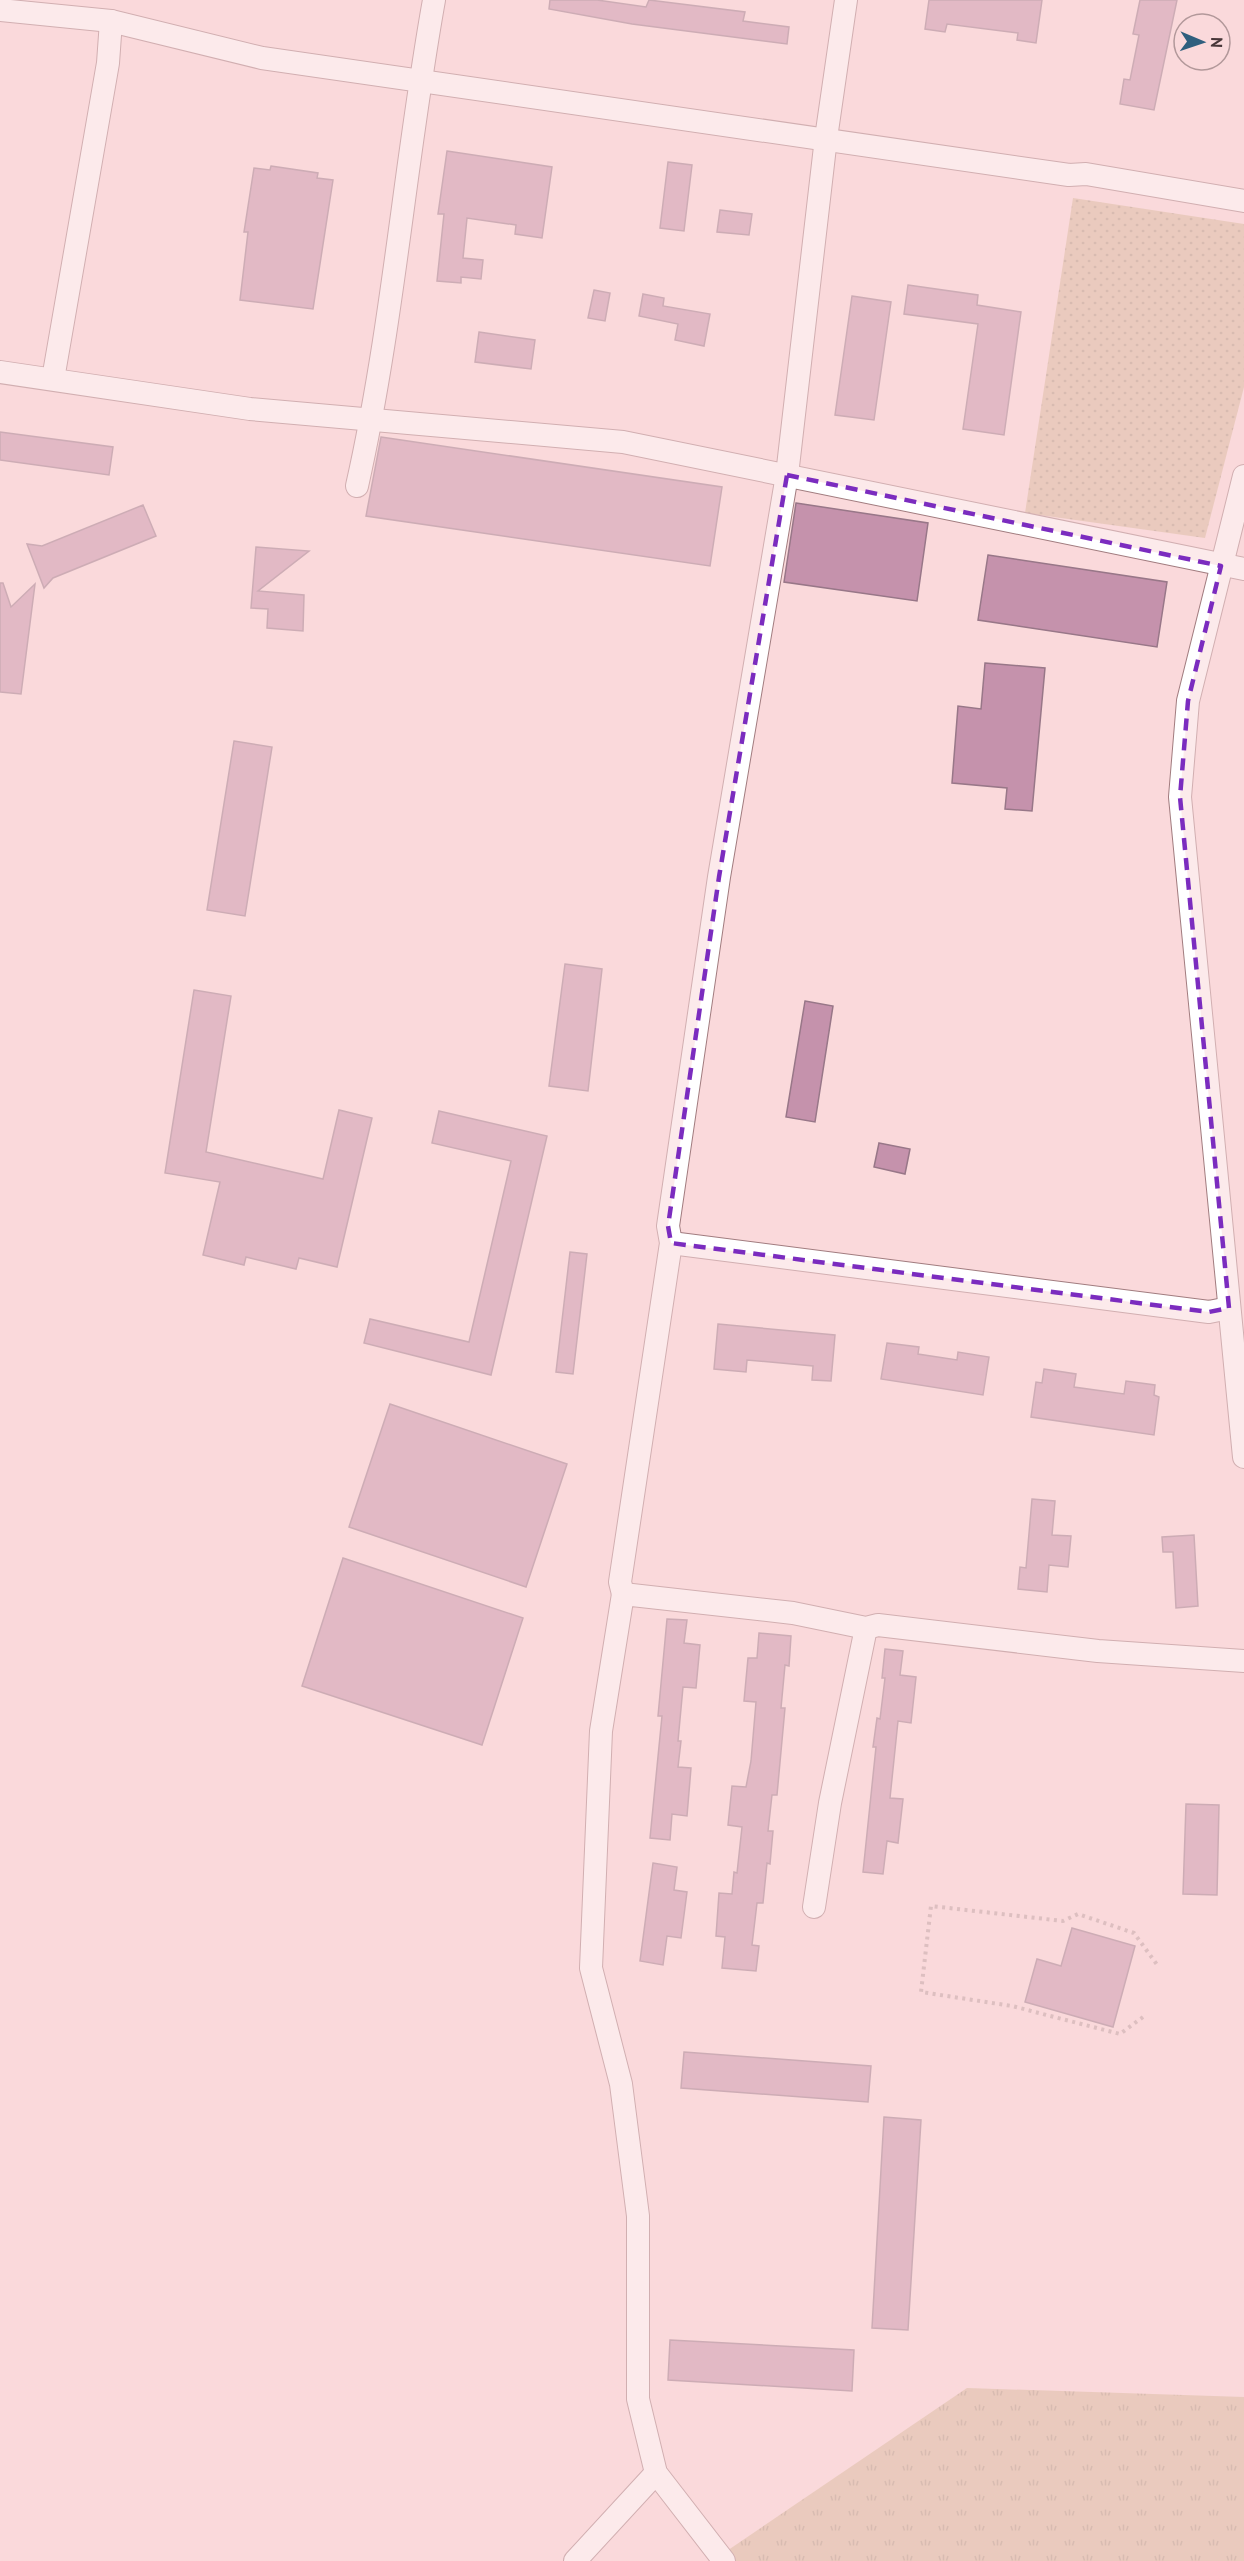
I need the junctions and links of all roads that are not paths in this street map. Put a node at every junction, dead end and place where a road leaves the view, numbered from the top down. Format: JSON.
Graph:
{"nodes":[{"id":1,"x":434,"y":0,"type":"edge"},
{"id":2,"x":846,"y":0,"type":"edge"},
{"id":3,"x":0,"y":10,"type":"edge"},
{"id":4,"x":111,"y":21,"type":"junction"},
{"id":5,"x":420,"y":81,"type":"junction"},
{"id":6,"x":826,"y":138,"type":"junction"},
{"id":7,"x":1244,"y":201,"type":"edge"},
{"id":8,"x":0,"y":372,"type":"edge"},
{"id":9,"x":53,"y":379,"type":"junction"},
{"id":10,"x":372,"y":418,"type":"junction"},
{"id":11,"x":787,"y":475,"type":"junction"},
{"id":12,"x":1244,"y":477,"type":"edge"},
{"id":13,"x":357,"y":486,"type":"dead end"},
{"id":14,"x":1221,"y":566,"type":"junction"},
{"id":15,"x":1244,"y":569,"type":"edge"},
{"id":16,"x":671,"y":1243,"type":"junction"},
{"id":17,"x":1229,"y":1308,"type":"junction"},
{"id":18,"x":1244,"y":1456,"type":"edge"},
{"id":19,"x":623,"y":1594,"type":"junction"},
{"id":20,"x":866,"y":1628,"type":"junction"},
{"id":21,"x":1244,"y":1661,"type":"edge"},
{"id":22,"x":814,"y":1907,"type":"dead end"},
{"id":23,"x":656,"y":2473,"type":"junction"},
{"id":24,"x":574,"y":2561,"type":"edge"},
{"id":25,"x":724,"y":2561,"type":"edge"}],
"edges":[{"from":1,"to":5,"type":"street"},
{"from":2,"to":6,"type":"street"},
{"from":3,"to":4,"type":"street"},
{"from":4,"to":5,"type":"street"},
{"from":4,"to":9,"type":"street"},
{"from":5,"to":6,"type":"street"},
{"from":5,"to":10,"type":"street"},
{"from":6,"to":7,"type":"street"},
{"from":6,"to":11,"type":"street"},
{"from":8,"to":9,"type":"street"},
{"from":9,"to":10,"type":"street"},
{"from":10,"to":11,"type":"street"},
{"from":10,"to":13,"type":"street"},
{"from":11,"to":14,"type":"street"},
{"from":11,"to":16,"type":"street"},
{"from":12,"to":14,"type":"street"},
{"from":14,"to":15,"type":"street"},
{"from":14,"to":17,"type":"street"},
{"from":16,"to":17,"type":"street"},
{"from":16,"to":19,"type":"street"},
{"from":17,"to":18,"type":"street"},
{"from":19,"to":20,"type":"street"},
{"from":19,"to":23,"type":"street"},
{"from":20,"to":21,"type":"street"},
{"from":20,"to":22,"type":"street"},
{"from":23,"to":24,"type":"street"},
{"from":23,"to":25,"type":"street"}]}
